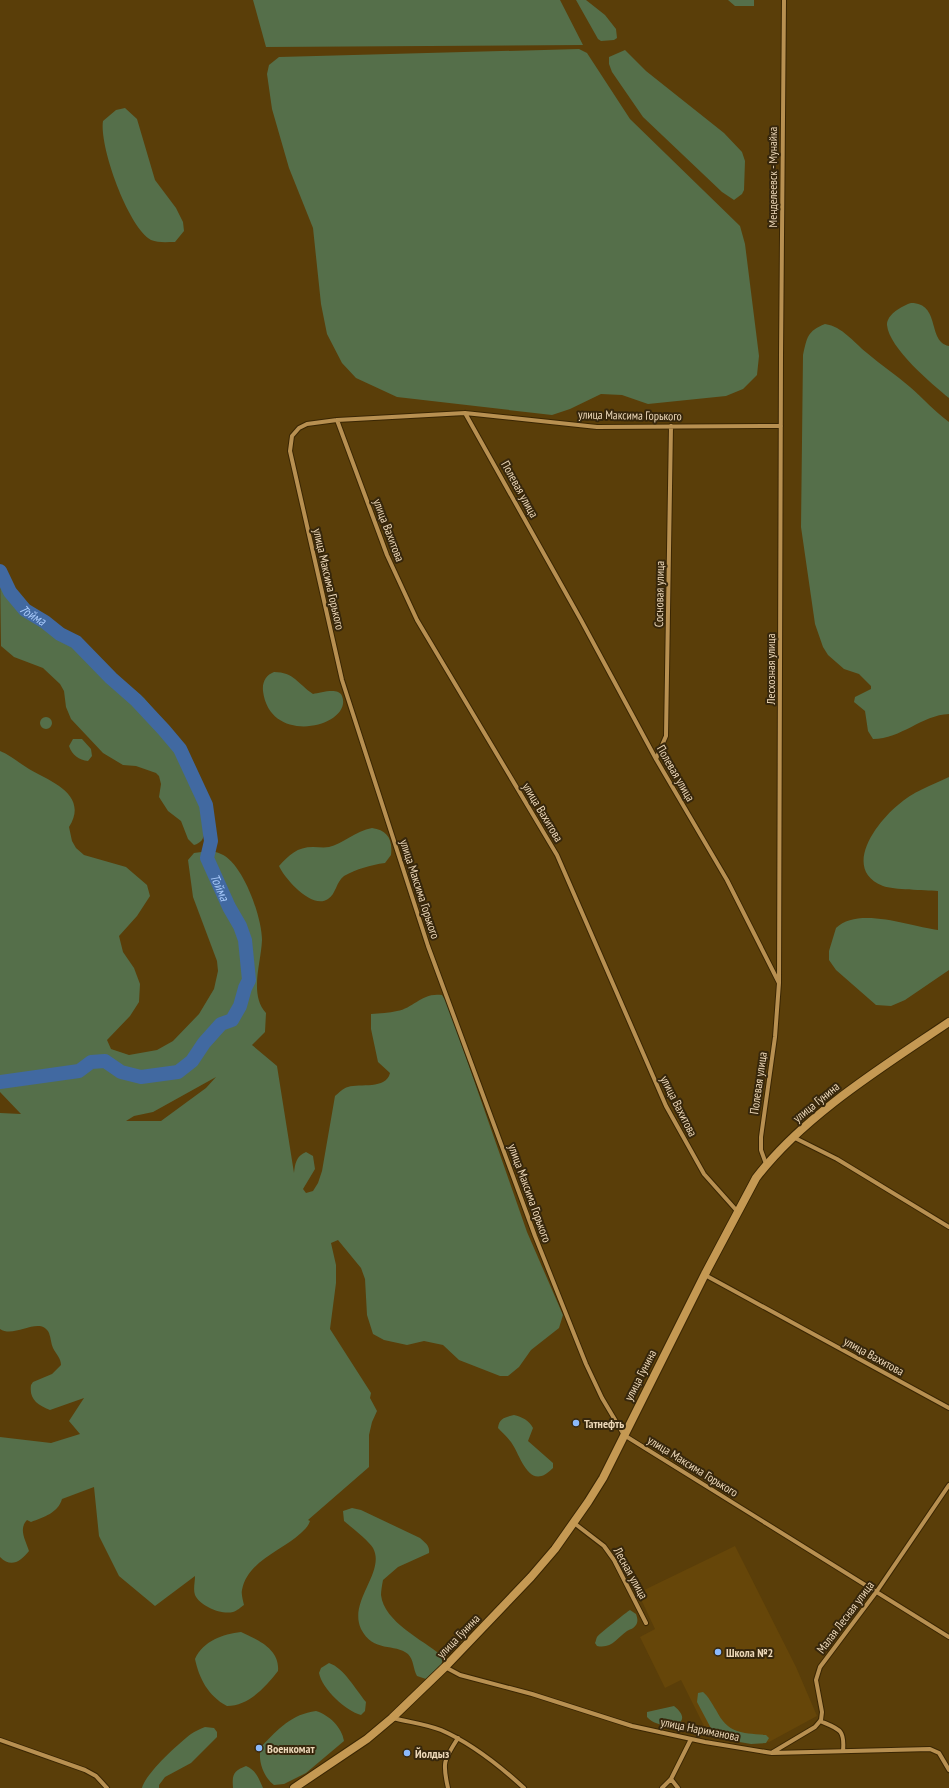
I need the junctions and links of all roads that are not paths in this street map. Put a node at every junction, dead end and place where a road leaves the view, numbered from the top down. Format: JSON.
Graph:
{"nodes":[{"id":1,"x":784,"y":0,"type":"edge"},
{"id":2,"x":781,"y":355,"type":"joint"},
{"id":3,"x":465,"y":412,"type":"junction"},
{"id":4,"x":337,"y":420,"type":"junction"},
{"id":5,"x":671,"y":426,"type":"junction"},
{"id":6,"x":780,"y":426,"type":"junction"},
{"id":7,"x":656,"y":759,"type":"junction"},
{"id":8,"x":779,"y":983,"type":"junction"},
{"id":9,"x":949,"y":1022,"type":"edge"},
{"id":10,"x":793,"y":1137,"type":"junction"},
{"id":11,"x":766,"y":1164,"type":"junction"},
{"id":12,"x":738,"y":1211,"type":"junction"},
{"id":13,"x":949,"y":1227,"type":"edge"},
{"id":14,"x":704,"y":1274,"type":"junction"},
{"id":15,"x":949,"y":1408,"type":"edge"},
{"id":16,"x":624,"y":1435,"type":"junction"},
{"id":17,"x":949,"y":1485,"type":"edge"},
{"id":18,"x":574,"y":1522,"type":"junction"},
{"id":19,"x":877,"y":1591,"type":"junction"},
{"id":20,"x":646,"y":1623,"type":"dead end"},
{"id":21,"x":949,"y":1637,"type":"edge"},
{"id":22,"x":445,"y":1667,"type":"junction"},
{"id":23,"x":392,"y":1718,"type":"junction"},
{"id":24,"x":820,"y":1721,"type":"junction"},
{"id":25,"x":458,"y":1738,"type":"junction"},
{"id":26,"x":691,"y":1739,"type":"junction"},
{"id":27,"x":0,"y":1740,"type":"edge"},
{"id":28,"x":843,"y":1751,"type":"junction"},
{"id":29,"x":772,"y":1753,"type":"junction"},
{"id":30,"x":949,"y":1770,"type":"edge"},
{"id":31,"x":671,"y":1779,"type":"junction"},
{"id":32,"x":108,"y":1788,"type":"edge"},
{"id":33,"x":294,"y":1788,"type":"edge"},
{"id":34,"x":448,"y":1788,"type":"edge"},
{"id":35,"x":524,"y":1788,"type":"edge"},
{"id":36,"x":662,"y":1788,"type":"edge"},
{"id":37,"x":678,"y":1788,"type":"edge"}],
"edges":[{"from":1,"to":2,"type":"street","name":"Менделеевск - Мунайка"},
{"from":2,"to":6,"type":"street","name":"Лесхозная улица"},
{"from":3,"to":4,"type":"street","name":"улица Максима Горького"},
{"from":3,"to":5,"type":"street","name":"улица Максима Горького"},
{"from":3,"to":7,"type":"street","name":"Полевая улица"},
{"from":4,"to":12,"type":"street","name":"улица Вахитова"},
{"from":4,"to":16,"type":"street","name":"улица Максима Горького"},
{"from":5,"to":6,"type":"street","name":"улица Максима Горького"},
{"from":5,"to":7,"type":"street","name":"Сосновая улица"},
{"from":6,"to":8,"type":"street","name":"Лесхозная улица"},
{"from":7,"to":8,"type":"street","name":"Полевая улица"},
{"from":8,"to":11,"type":"street","name":"Полевая улица"},
{"from":9,"to":10,"type":"main road","name":"улица Гунина"},
{"from":10,"to":11,"type":"main road","name":"улица Гунина"},
{"from":10,"to":13,"type":"street"},
{"from":11,"to":12,"type":"main road","name":"улица Гунина"},
{"from":12,"to":14,"type":"main road","name":"улица Гунина"},
{"from":14,"to":15,"type":"street","name":"улица Вахитова"},
{"from":14,"to":16,"type":"main road","name":"улица Гунина"},
{"from":16,"to":18,"type":"main road","name":"улица Гунина"},
{"from":16,"to":19,"type":"street","name":"улица Максима Горького"},
{"from":17,"to":19,"type":"street","name":"Малая Лесная улица"},
{"from":18,"to":20,"type":"street","name":"Лесная улица"},
{"from":18,"to":22,"type":"main road","name":"улица Гунина"},
{"from":19,"to":21,"type":"street","name":"улица Максима Горького"},
{"from":19,"to":24,"type":"street","name":"Малая Лесная улица"},
{"from":22,"to":23,"type":"main road","name":"улица Гунина"},
{"from":22,"to":26,"type":"street","name":"улица Нариманова"},
{"from":23,"to":25,"type":"street"},
{"from":23,"to":33,"type":"main road","name":"улица Гунина"},
{"from":24,"to":28,"type":"street"},
{"from":24,"to":29,"type":"street"},
{"from":25,"to":34,"type":"street"},
{"from":25,"to":35,"type":"street"},
{"from":26,"to":29,"type":"street","name":"улица Нариманова"},
{"from":26,"to":31,"type":"street"},
{"from":27,"to":32,"type":"street"},
{"from":28,"to":29,"type":"street","name":"улица Нариманова"},
{"from":28,"to":30,"type":"street","name":"улица Нариманова"},
{"from":31,"to":36,"type":"street"},
{"from":31,"to":37,"type":"street"}]}
